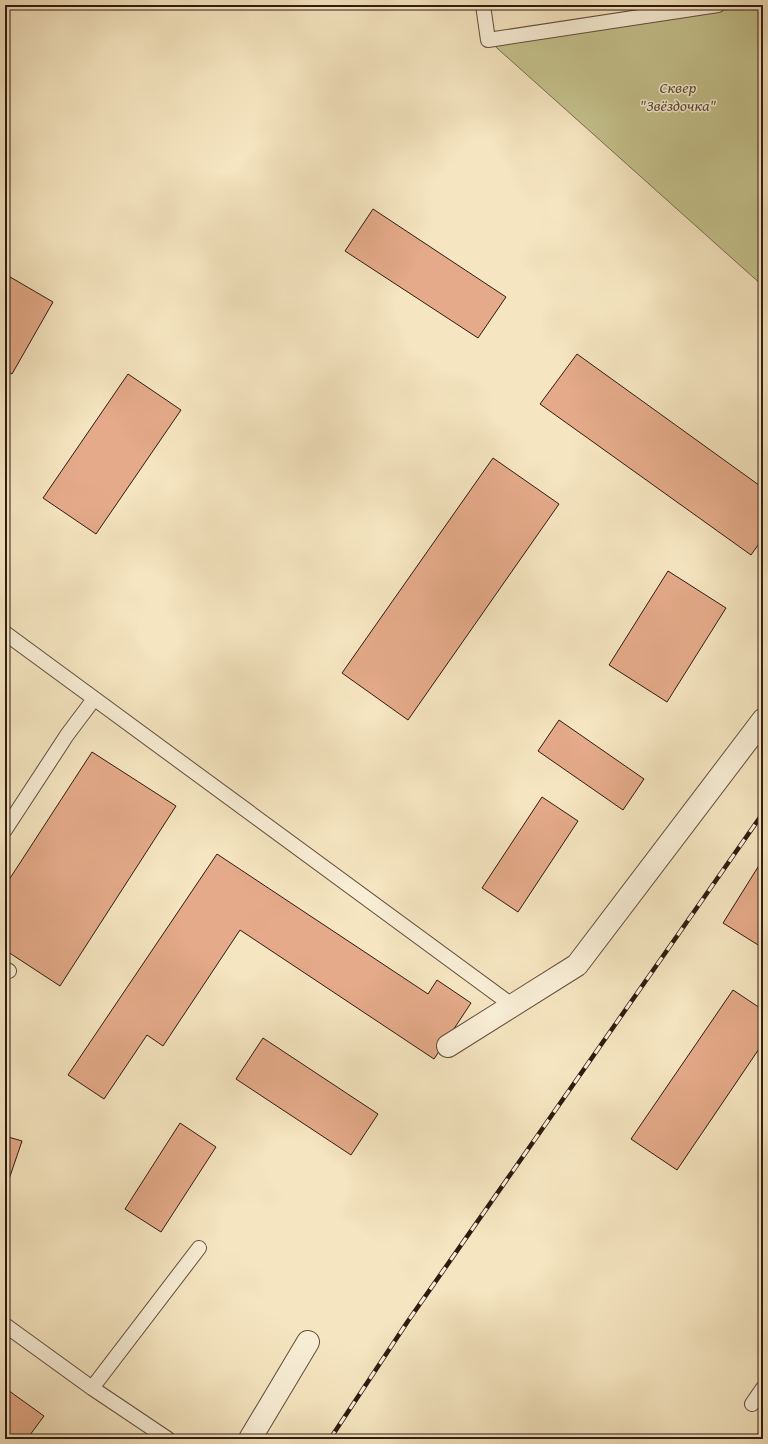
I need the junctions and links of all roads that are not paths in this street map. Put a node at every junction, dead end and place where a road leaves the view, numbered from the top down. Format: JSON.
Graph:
{"nodes":[{"id":1,"x":483,"y":5,"type":"edge"},
{"id":2,"x":718,"y":5,"type":"edge"},
{"id":3,"x":5,"y":633,"type":"edge"},
{"id":4,"x":94,"y":698,"type":"junction"},
{"id":5,"x":763,"y":720,"type":"edge"},
{"id":6,"x":5,"y":830,"type":"edge"},
{"id":7,"x":513,"y":1006,"type":"junction"},
{"id":8,"x":448,"y":1046,"type":"dead end"},
{"id":9,"x":199,"y":1248,"type":"dead end"},
{"id":10,"x":5,"y":1325,"type":"edge"},
{"id":11,"x":308,"y":1342,"type":"dead end"},
{"id":12,"x":92,"y":1388,"type":"junction"},
{"id":13,"x":763,"y":1388,"type":"edge"},
{"id":14,"x":752,"y":1404,"type":"dead end"},
{"id":15,"x":168,"y":1439,"type":"edge"},
{"id":16,"x":250,"y":1439,"type":"edge"}],
"edges":[{"from":1,"to":2,"type":"lane"},
{"from":3,"to":4,"type":"lane"},
{"from":4,"to":6,"type":"lane"},
{"from":4,"to":7,"type":"lane"},
{"from":5,"to":7,"type":"street"},
{"from":7,"to":8,"type":"street"},
{"from":9,"to":12,"type":"lane"},
{"from":10,"to":12,"type":"lane"},
{"from":11,"to":16,"type":"street"},
{"from":12,"to":15,"type":"lane"},
{"from":13,"to":14,"type":"lane"}]}
